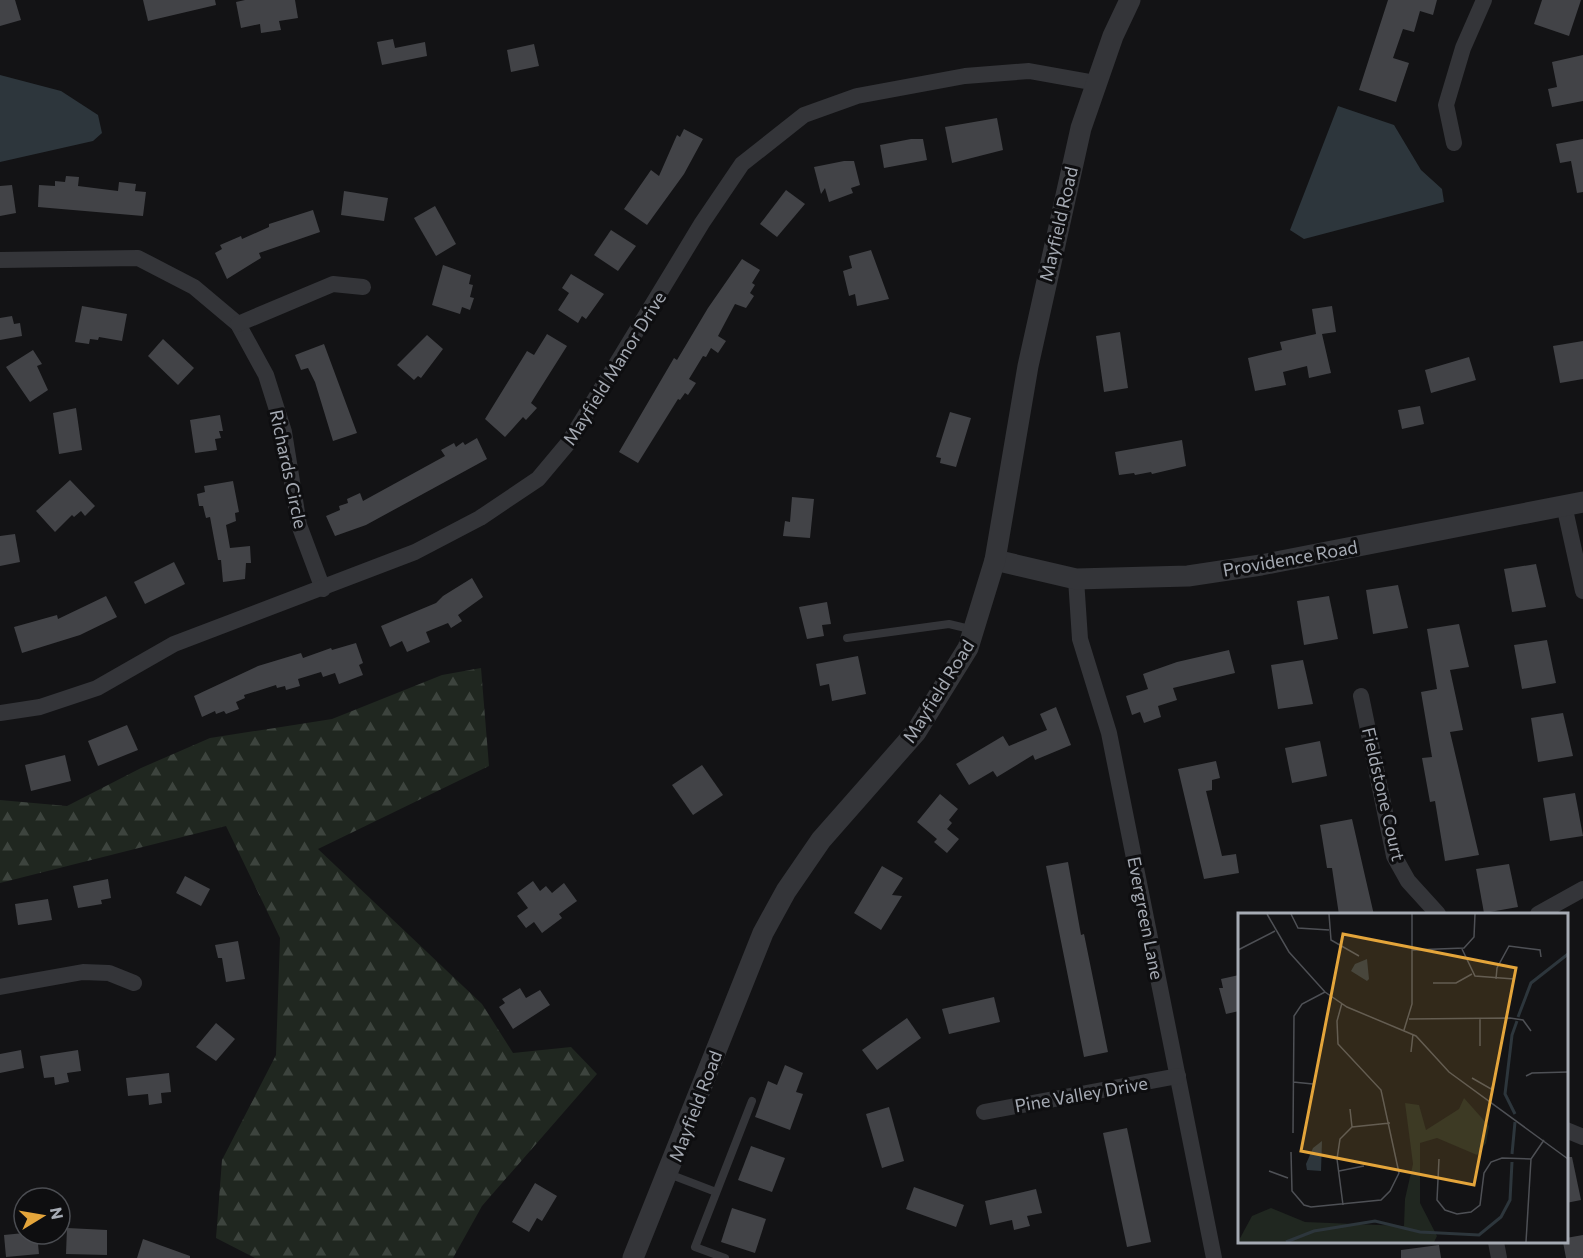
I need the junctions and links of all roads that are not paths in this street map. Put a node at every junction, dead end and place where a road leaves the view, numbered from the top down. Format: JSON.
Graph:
{"nodes":[{"id":1,"x":1130,"y":0,"type":"edge"},
{"id":2,"x":1484,"y":0,"type":"edge"},
{"id":3,"x":1096,"y":83,"type":"junction"},
{"id":4,"x":1454,"y":143,"type":"dead end"},
{"id":5,"x":0,"y":260,"type":"edge"},
{"id":6,"x":363,"y":287,"type":"dead end"},
{"id":7,"x":238,"y":324,"type":"junction"},
{"id":8,"x":1574,"y":503,"type":"edge"},
{"id":9,"x":995,"y":560,"type":"junction"},
{"id":10,"x":1076,"y":579,"type":"junction"},
{"id":11,"x":323,"y":589,"type":"junction"},
{"id":12,"x":1583,"y":591,"type":"edge"},
{"id":13,"x":975,"y":630,"type":"junction"},
{"id":14,"x":848,"y":638,"type":"dead end"},
{"id":15,"x":1362,"y":696,"type":"dead end"},
{"id":16,"x":0,"y":713,"type":"edge"},
{"id":17,"x":1583,"y":889,"type":"edge"},
{"id":18,"x":1436,"y":913,"type":"edge"},
{"id":19,"x":1541,"y":913,"type":"edge"},
{"id":20,"x":134,"y":983,"type":"dead end"},
{"id":21,"x":0,"y":987,"type":"edge"},
{"id":22,"x":1178,"y":1076,"type":"junction"},
{"id":23,"x":752,"y":1101,"type":"dead end"},
{"id":24,"x":984,"y":1112,"type":"dead end"},
{"id":25,"x":1568,"y":1131,"type":"edge"},
{"id":26,"x":1583,"y":1137,"type":"edge"},
{"id":27,"x":668,"y":1173,"type":"junction"},
{"id":28,"x":716,"y":1192,"type":"junction"},
{"id":29,"x":1496,"y":1243,"type":"edge"},
{"id":30,"x":633,"y":1258,"type":"edge"},
{"id":31,"x":725,"y":1258,"type":"edge"},
{"id":32,"x":1214,"y":1258,"type":"edge"},
{"id":33,"x":1499,"y":1258,"type":"edge"}],
"edges":[{"from":1,"to":3,"type":"street","name":"Mayfield Road"},
{"from":2,"to":4,"type":"street"},
{"from":3,"to":9,"type":"street","name":"Mayfield Road"},
{"from":3,"to":11,"type":"street","name":"Mayfield Manor Drive"},
{"from":5,"to":7,"type":"street","name":"Richards Circle"},
{"from":6,"to":7,"type":"street"},
{"from":7,"to":11,"type":"street","name":"Richards Circle"},
{"from":8,"to":10,"type":"street","name":"Providence Road"},
{"from":8,"to":12,"type":"street"},
{"from":9,"to":10,"type":"street","name":"Providence Road"},
{"from":9,"to":13,"type":"street","name":"Mayfield Road"},
{"from":10,"to":22,"type":"street","name":"Evergreen Lane"},
{"from":11,"to":16,"type":"street","name":"Mayfield Manor Drive"},
{"from":13,"to":14,"type":"lane"},
{"from":13,"to":27,"type":"street","name":"Mayfield Road"},
{"from":15,"to":18,"type":"street","name":"Fieldstone Court"},
{"from":17,"to":19,"type":"street"},
{"from":20,"to":21,"type":"street"},
{"from":22,"to":24,"type":"street","name":"Pine Valley Drive"},
{"from":22,"to":32,"type":"street","name":"Evergreen Lane"},
{"from":23,"to":28,"type":"lane"},
{"from":25,"to":26,"type":"street"},
{"from":27,"to":28,"type":"lane"},
{"from":27,"to":30,"type":"street","name":"Mayfield Road"},
{"from":28,"to":31,"type":"lane"},
{"from":29,"to":33,"type":"street"}]}
